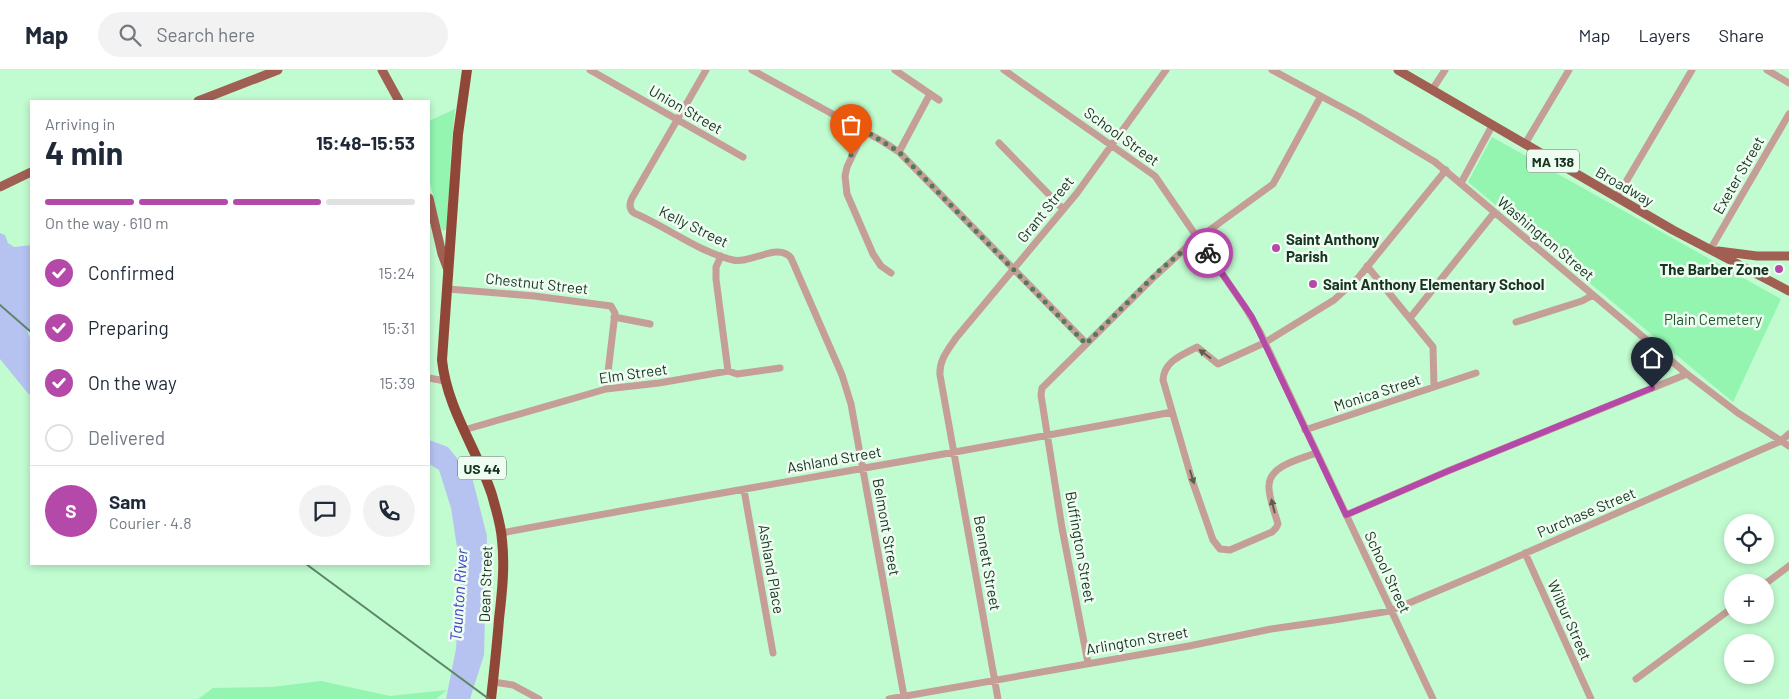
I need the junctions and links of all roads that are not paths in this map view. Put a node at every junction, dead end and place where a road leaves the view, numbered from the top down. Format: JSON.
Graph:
{"nodes":[{"id":1,"x":278,"y":70,"type":"edge"},
{"id":2,"x":382,"y":70,"type":"edge"},
{"id":3,"x":468,"y":70,"type":"edge"},
{"id":4,"x":590,"y":70,"type":"edge"},
{"id":5,"x":706,"y":70,"type":"edge"},
{"id":6,"x":752,"y":70,"type":"edge"},
{"id":7,"x":895,"y":70,"type":"edge"},
{"id":8,"x":1004,"y":70,"type":"edge"},
{"id":9,"x":1166,"y":70,"type":"edge"},
{"id":10,"x":1272,"y":70,"type":"edge"},
{"id":11,"x":1398,"y":70,"type":"edge"},
{"id":12,"x":1445,"y":70,"type":"edge"},
{"id":13,"x":1569,"y":70,"type":"edge"},
{"id":14,"x":1692,"y":70,"type":"edge"},
{"id":15,"x":1768,"y":70,"type":"edge"},
{"id":16,"x":1789,"y":83,"type":"edge"},
{"id":17,"x":1432,"y":90,"type":"junction"},
{"id":18,"x":930,"y":94,"type":"junction"},
{"id":19,"x":1321,"y":96,"type":"junction"},
{"id":20,"x":201,"y":100,"type":"edge"},
{"id":21,"x":398,"y":100,"type":"edge"},
{"id":22,"x":939,"y":100,"type":"dead end"},
{"id":23,"x":1789,"y":114,"type":"edge"},
{"id":24,"x":677,"y":120,"type":"junction"},
{"id":25,"x":1492,"y":126,"type":"junction"},
{"id":26,"x":864,"y":130,"type":"junction"},
{"id":27,"x":999,"y":143,"type":"dead end"},
{"id":28,"x":1111,"y":144,"type":"junction"},
{"id":29,"x":1525,"y":144,"type":"junction"},
{"id":30,"x":899,"y":152,"type":"junction"},
{"id":31,"x":743,"y":157,"type":"dead end"},
{"id":32,"x":1446,"y":170,"type":"junction"},
{"id":33,"x":30,"y":172,"type":"edge"},
{"id":34,"x":1461,"y":184,"type":"junction"},
{"id":35,"x":0,"y":187,"type":"edge"},
{"id":36,"x":1617,"y":197,"type":"junction"},
{"id":37,"x":430,"y":202,"type":"edge"},
{"id":38,"x":1063,"y":210,"type":"junction"},
{"id":39,"x":1494,"y":212,"type":"junction"},
{"id":40,"x":1198,"y":238,"type":"junction"},
{"id":41,"x":1710,"y":250,"type":"junction"},
{"id":42,"x":788,"y":255,"type":"joint"},
{"id":43,"x":721,"y":256,"type":"junction"},
{"id":44,"x":1789,"y":256,"type":"edge"},
{"id":45,"x":1367,"y":266,"type":"junction"},
{"id":46,"x":1013,"y":269,"type":"junction"},
{"id":47,"x":449,"y":272,"type":"junction"},
{"id":48,"x":891,"y":273,"type":"dead end"},
{"id":49,"x":448,"y":289,"type":"junction"},
{"id":50,"x":1789,"y":291,"type":"edge"},
{"id":51,"x":1593,"y":295,"type":"junction"},
{"id":52,"x":614,"y":317,"type":"junction"},
{"id":53,"x":1410,"y":318,"type":"junction"},
{"id":54,"x":1516,"y":322,"type":"dead end"},
{"id":55,"x":650,"y":324,"type":"dead end"},
{"id":56,"x":1264,"y":343,"type":"junction"},
{"id":57,"x":1086,"y":344,"type":"junction"},
{"id":58,"x":780,"y":368,"type":"dead end"},
{"id":59,"x":728,"y":371,"type":"junction"},
{"id":60,"x":1476,"y":373,"type":"dead end"},
{"id":61,"x":1687,"y":374,"type":"junction"},
{"id":62,"x":430,"y":378,"type":"edge"},
{"id":63,"x":445,"y":380,"type":"junction"},
{"id":64,"x":1434,"y":388,"type":"junction"},
{"id":65,"x":606,"y":389,"type":"junction"},
{"id":66,"x":1172,"y":412,"type":"junction"},
{"id":67,"x":464,"y":430,"type":"junction"},
{"id":68,"x":1305,"y":430,"type":"junction"},
{"id":69,"x":1789,"y":434,"type":"edge"},
{"id":70,"x":1048,"y":437,"type":"junction"},
{"id":71,"x":1781,"y":441,"type":"junction"},
{"id":72,"x":1789,"y":446,"type":"edge"},
{"id":73,"x":954,"y":451,"type":"junction"},
{"id":74,"x":1316,"y":453,"type":"junction"},
{"id":75,"x":863,"y":468,"type":"junction"},
{"id":76,"x":744,"y":490,"type":"junction"},
{"id":77,"x":1346,"y":515,"type":"junction"},
{"id":78,"x":502,"y":533,"type":"junction"},
{"id":79,"x":1525,"y":553,"type":"junction"},
{"id":80,"x":1789,"y":566,"type":"edge"},
{"id":81,"x":1774,"y":577,"type":"edge"},
{"id":82,"x":1390,"y":611,"type":"junction"},
{"id":83,"x":1724,"y":614,"type":"edge"},
{"id":84,"x":773,"y":653,"type":"dead end"},
{"id":85,"x":1088,"y":663,"type":"junction"},
{"id":86,"x":1636,"y":679,"type":"dead end"},
{"id":87,"x":995,"y":680,"type":"junction"},
{"id":88,"x":493,"y":682,"type":"junction"},
{"id":89,"x":904,"y":696,"type":"junction"},
{"id":90,"x":491,"y":699,"type":"edge"},
{"id":91,"x":539,"y":699,"type":"edge"},
{"id":92,"x":889,"y":699,"type":"edge"},
{"id":93,"x":998,"y":699,"type":"edge"},
{"id":94,"x":1433,"y":699,"type":"edge"},
{"id":95,"x":1590,"y":699,"type":"edge"}],
"edges":[{"from":1,"to":20,"type":"main road"},
{"from":2,"to":21,"type":"main road"},
{"from":3,"to":47,"type":"highway","number":"US 44"},
{"from":4,"to":24,"type":"street","name":"Union Street"},
{"from":5,"to":24,"type":"street"},
{"from":6,"to":26,"type":"street"},
{"from":7,"to":18,"type":"street"},
{"from":8,"to":28,"type":"street","name":"School Street"},
{"from":9,"to":28,"type":"street","name":"Grant Street"},
{"from":10,"to":19,"type":"street","name":"Washington Street"},
{"from":11,"to":17,"type":"main road","name":"Broadway","number":"MA 138"},
{"from":12,"to":17,"type":"street"},
{"from":13,"to":29,"type":"street"},
{"from":14,"to":36,"type":"street"},
{"from":15,"to":16,"type":"street"},
{"from":17,"to":25,"type":"main road","name":"Broadway","number":"MA 138"},
{"from":18,"to":22,"type":"street"},
{"from":18,"to":30,"type":"street"},
{"from":19,"to":32,"type":"street","name":"Washington Street"},
{"from":19,"to":40,"type":"street"},
{"from":23,"to":41,"type":"street","name":"Exeter Street"},
{"from":24,"to":31,"type":"street","name":"Union Street"},
{"from":24,"to":43,"type":"street","name":"Kelly Street"},
{"from":25,"to":29,"type":"main road","name":"Broadway","number":"MA 138"},
{"from":25,"to":34,"type":"street"},
{"from":26,"to":30,"type":"street"},
{"from":26,"to":48,"type":"street"},
{"from":27,"to":38,"type":"street"},
{"from":28,"to":38,"type":"street","name":"Grant Street"},
{"from":28,"to":40,"type":"street","name":"School Street"},
{"from":29,"to":36,"type":"main road","name":"Broadway","number":"MA 138"},
{"from":30,"to":46,"type":"street"},
{"from":32,"to":34,"type":"street","name":"Washington Street"},
{"from":32,"to":45,"type":"street"},
{"from":33,"to":35,"type":"main road"},
{"from":34,"to":39,"type":"street","name":"Washington Street"},
{"from":36,"to":41,"type":"main road","name":"Broadway","number":"MA 138"},
{"from":37,"to":47,"type":"main road"},
{"from":38,"to":46,"type":"street","name":"Grant Street"},
{"from":39,"to":51,"type":"street","name":"Washington Street"},
{"from":39,"to":53,"type":"street"},
{"from":40,"to":56,"type":"street","name":"School Street"},
{"from":40,"to":57,"type":"street"},
{"from":41,"to":44,"type":"main road"},
{"from":41,"to":50,"type":"main road","name":"Broadway","number":"MA 138"},
{"from":42,"to":43,"type":"street","name":"Kelly Street"},
{"from":42,"to":75,"type":"street","name":"Belmont Street"},
{"from":43,"to":59,"type":"street"},
{"from":45,"to":53,"type":"street","name":"Monica Street"},
{"from":45,"to":56,"type":"street"},
{"from":46,"to":57,"type":"street"},
{"from":46,"to":73,"type":"street","name":"Grant Street"},
{"from":47,"to":49,"type":"highway","name":"Dean Street","number":"US 44"},
{"from":49,"to":52,"type":"street","name":"Chestnut Street"},
{"from":49,"to":63,"type":"highway","name":"Dean Street","number":"US 44"},
{"from":51,"to":54,"type":"street"},
{"from":51,"to":61,"type":"street","name":"Washington Street"},
{"from":52,"to":55,"type":"street"},
{"from":52,"to":65,"type":"street"},
{"from":53,"to":64,"type":"street","name":"Monica Street"},
{"from":56,"to":66,"type":"street","one_way":true},
{"from":56,"to":68,"type":"street","name":"School Street"},
{"from":57,"to":70,"type":"street","name":"Buffington Street"},
{"from":58,"to":59,"type":"street","name":"Elm Street"},
{"from":59,"to":65,"type":"street","name":"Elm Street"},
{"from":60,"to":64,"type":"street"},
{"from":61,"to":71,"type":"street","name":"Washington Street"},
{"from":61,"to":77,"type":"street"},
{"from":62,"to":63,"type":"street"},
{"from":63,"to":67,"type":"highway","name":"Dean Street","number":"US 44"},
{"from":64,"to":68,"type":"street","name":"Monica Street"},
{"from":65,"to":67,"type":"street","name":"Elm Street"},
{"from":66,"to":70,"type":"street","name":"Ashland Street"},
{"from":66,"to":74,"type":"street","one_way":true},
{"from":67,"to":78,"type":"highway","name":"Dean Street","number":"US 44"},
{"from":68,"to":74,"type":"street","name":"School Street"},
{"from":69,"to":71,"type":"street","name":"Purchase Street"},
{"from":70,"to":73,"type":"street","name":"Ashland Street"},
{"from":70,"to":85,"type":"street","name":"Buffington Street"},
{"from":71,"to":72,"type":"street","name":"Washington Street"},
{"from":71,"to":79,"type":"street","name":"Purchase Street"},
{"from":73,"to":75,"type":"street","name":"Ashland Street"},
{"from":73,"to":87,"type":"street","name":"Bennett Street"},
{"from":74,"to":77,"type":"street","name":"School Street"},
{"from":75,"to":76,"type":"street","name":"Ashland Street"},
{"from":75,"to":89,"type":"street","name":"Belmont Street"},
{"from":76,"to":78,"type":"street","name":"Ashland Street"},
{"from":76,"to":84,"type":"street","name":"Ashland Place"},
{"from":77,"to":82,"type":"street","name":"School Street"},
{"from":78,"to":88,"type":"highway","name":"Dean Street","number":"US 44"},
{"from":79,"to":82,"type":"street","name":"Purchase Street"},
{"from":79,"to":95,"type":"street","name":"Wilbur Street"},
{"from":80,"to":81,"type":"street"},
{"from":82,"to":85,"type":"street","name":"Arlington Street"},
{"from":82,"to":94,"type":"street","name":"School Street"},
{"from":83,"to":86,"type":"street"},
{"from":85,"to":87,"type":"street","name":"Arlington Street"},
{"from":87,"to":89,"type":"street","name":"Arlington Street"},
{"from":87,"to":93,"type":"street","name":"Bennett Street"},
{"from":88,"to":90,"type":"highway","name":"Dean Street","number":"US 44"},
{"from":88,"to":91,"type":"street"},
{"from":89,"to":92,"type":"street","name":"Arlington Street"}]}
